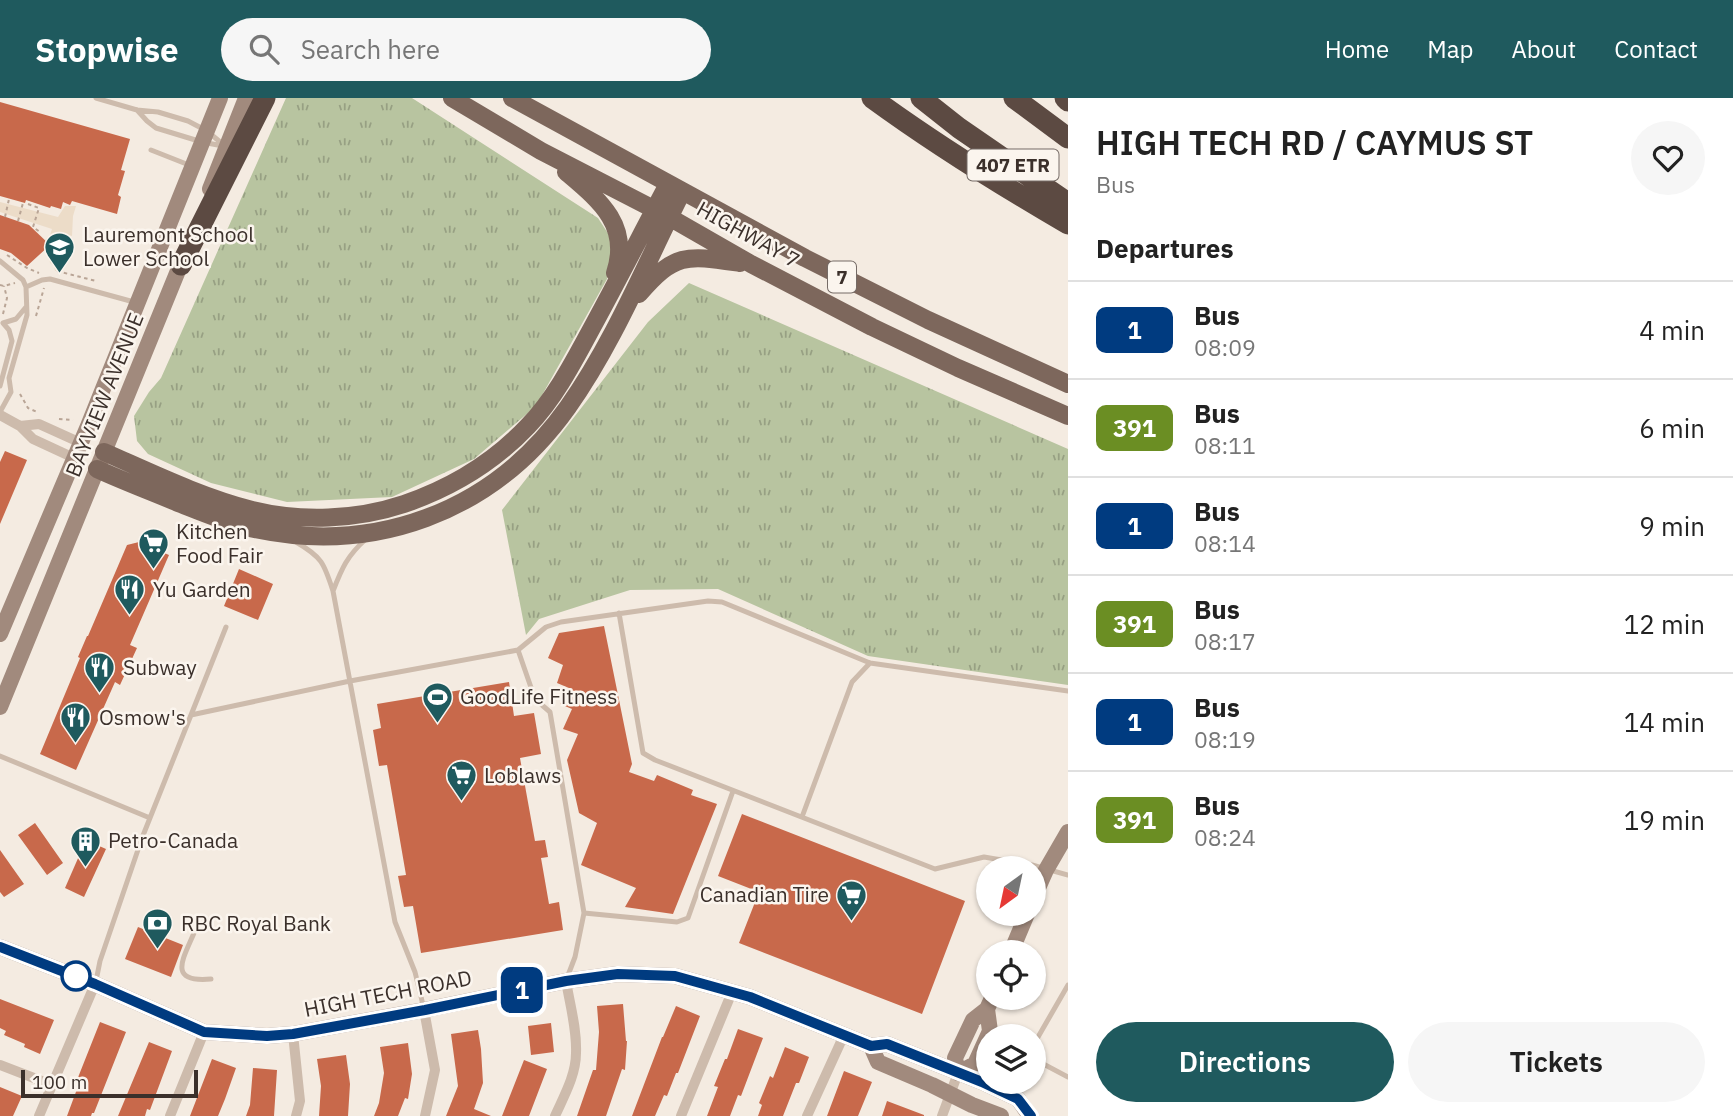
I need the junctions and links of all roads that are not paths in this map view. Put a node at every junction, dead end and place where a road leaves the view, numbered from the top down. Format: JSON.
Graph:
{"nodes":[{"id":1,"x":96,"y":98,"type":"edge"},
{"id":2,"x":220,"y":98,"type":"edge"},
{"id":3,"x":246,"y":98,"type":"edge"},
{"id":4,"x":265,"y":98,"type":"edge"},
{"id":5,"x":452,"y":98,"type":"edge"},
{"id":6,"x":512,"y":98,"type":"edge"},
{"id":7,"x":872,"y":98,"type":"edge"},
{"id":8,"x":920,"y":98,"type":"edge"},
{"id":9,"x":1014,"y":98,"type":"edge"},
{"id":10,"x":138,"y":110,"type":"junction"},
{"id":11,"x":204,"y":136,"type":"junction"},
{"id":12,"x":1068,"y":138,"type":"edge"},
{"id":13,"x":226,"y":147,"type":"junction"},
{"id":14,"x":151,"y":150,"type":"dead end"},
{"id":15,"x":541,"y":151,"type":"junction"},
{"id":16,"x":192,"y":166,"type":"junction"},
{"id":17,"x":675,"y":188,"type":"junction"},
{"id":18,"x":1068,"y":203,"type":"edge"},
{"id":19,"x":662,"y":214,"type":"junction"},
{"id":20,"x":1068,"y":224,"type":"edge"},
{"id":21,"x":0,"y":261,"type":"edge"},
{"id":22,"x":751,"y":264,"type":"junction"},
{"id":23,"x":181,"y":265,"type":"junction"},
{"id":24,"x":26,"y":288,"type":"junction"},
{"id":25,"x":137,"y":303,"type":"junction"},
{"id":26,"x":606,"y":303,"type":"junction"},
{"id":27,"x":26,"y":307,"type":"junction"},
{"id":28,"x":622,"y":313,"type":"junction"},
{"id":29,"x":1068,"y":384,"type":"edge"},
{"id":30,"x":0,"y":386,"type":"edge"},
{"id":31,"x":0,"y":413,"type":"edge"},
{"id":32,"x":1068,"y":416,"type":"edge"},
{"id":33,"x":20,"y":426,"type":"junction"},
{"id":34,"x":81,"y":443,"type":"junction"},
{"id":35,"x":74,"y":458,"type":"junction"},
{"id":36,"x":101,"y":461,"type":"junction"},
{"id":37,"x":281,"y":533,"type":"junction"},
{"id":38,"x":373,"y":533,"type":"junction"},
{"id":39,"x":333,"y":591,"type":"junction"},
{"id":40,"x":620,"y":613,"type":"junction"},
{"id":41,"x":226,"y":627,"type":"dead end"},
{"id":42,"x":0,"y":634,"type":"edge"},
{"id":43,"x":519,"y":650,"type":"junction"},
{"id":44,"x":870,"y":663,"type":"junction"},
{"id":45,"x":350,"y":681,"type":"junction"},
{"id":46,"x":1068,"y":691,"type":"edge"},
{"id":47,"x":0,"y":707,"type":"edge"},
{"id":48,"x":191,"y":715,"type":"junction"},
{"id":49,"x":0,"y":756,"type":"edge"},
{"id":50,"x":733,"y":791,"type":"junction"},
{"id":51,"x":802,"y":817,"type":"junction"},
{"id":52,"x":150,"y":818,"type":"junction"},
{"id":53,"x":1068,"y":832,"type":"edge"},
{"id":54,"x":976,"y":859,"type":"edge"},
{"id":55,"x":1046,"y":868,"type":"edge"},
{"id":56,"x":1046,"y":870,"type":"edge"},
{"id":57,"x":1068,"y":875,"type":"edge"},
{"id":58,"x":584,"y":913,"type":"junction"},
{"id":59,"x":194,"y":933,"type":"dead end"},
{"id":60,"x":0,"y":947,"type":"edge"},
{"id":61,"x":211,"y":979,"type":"dead end"},
{"id":62,"x":566,"y":981,"type":"junction"},
{"id":63,"x":95,"y":984,"type":"junction"},
{"id":64,"x":1068,"y":985,"type":"edge"},
{"id":65,"x":732,"y":992,"type":"junction"},
{"id":66,"x":425,"y":1010,"type":"junction"},
{"id":67,"x":983,"y":1010,"type":"edge"},
{"id":68,"x":1046,"y":1024,"type":"edge"},
{"id":69,"x":204,"y":1032,"type":"junction"},
{"id":70,"x":293,"y":1034,"type":"junction"},
{"id":71,"x":844,"y":1035,"type":"junction"},
{"id":72,"x":871,"y":1046,"type":"junction"},
{"id":73,"x":0,"y":1065,"type":"edge"},
{"id":74,"x":1046,"y":1065,"type":"edge"},
{"id":75,"x":958,"y":1073,"type":"junction"},
{"id":76,"x":1068,"y":1077,"type":"edge"},
{"id":77,"x":52,"y":1085,"type":"junction"},
{"id":78,"x":950,"y":1095,"type":"junction"},
{"id":79,"x":39,"y":1116,"type":"edge"},
{"id":80,"x":170,"y":1116,"type":"edge"},
{"id":81,"x":296,"y":1116,"type":"edge"},
{"id":82,"x":425,"y":1116,"type":"edge"},
{"id":83,"x":555,"y":1116,"type":"edge"},
{"id":84,"x":681,"y":1116,"type":"edge"},
{"id":85,"x":807,"y":1116,"type":"edge"},
{"id":86,"x":942,"y":1116,"type":"edge"},
{"id":87,"x":1001,"y":1116,"type":"edge"},
{"id":88,"x":1029,"y":1116,"type":"edge"}],
"edges":[{"from":1,"to":10,"type":"lane"},
{"from":2,"to":11,"type":"street","name":"BAYVIEW AVENUE"},
{"from":3,"to":13,"type":"street","name":"BAYVIEW AVENUE"},
{"from":4,"to":23,"type":"highway"},
{"from":5,"to":15,"type":"main road","name":"HIGHWAY 7","number":"7"},
{"from":6,"to":17,"type":"main road","name":"HIGHWAY 7","number":"7"},
{"from":7,"to":20,"type":"highway"},
{"from":8,"to":18,"type":"highway","number":"407 ETR"},
{"from":9,"to":12,"type":"highway","number":"407 ETR"},
{"from":10,"to":11,"type":"lane"},
{"from":10,"to":11,"type":"lane"},
{"from":11,"to":13,"type":"lane"},
{"from":11,"to":13,"type":"lane"},
{"from":11,"to":16,"type":"street","name":"BAYVIEW AVENUE"},
{"from":13,"to":23,"type":"street","name":"BAYVIEW AVENUE"},
{"from":14,"to":16,"type":"lane"},
{"from":15,"to":19,"type":"main road","name":"HIGHWAY 7","number":"7"},
{"from":15,"to":26,"type":"main road"},
{"from":16,"to":25,"type":"street","name":"BAYVIEW AVENUE"},
{"from":17,"to":19,"type":"main road"},
{"from":17,"to":29,"type":"main road","name":"HIGHWAY 7","number":"7"},
{"from":19,"to":22,"type":"main road","name":"HIGHWAY 7","number":"7"},
{"from":19,"to":26,"type":"main road"},
{"from":19,"to":28,"type":"main road"},
{"from":21,"to":24,"type":"lane"},
{"from":22,"to":28,"type":"main road"},
{"from":22,"to":32,"type":"main road","name":"HIGHWAY 7","number":"7"},
{"from":23,"to":36,"type":"street","name":"BAYVIEW AVENUE"},
{"from":24,"to":25,"type":"lane"},
{"from":24,"to":27,"type":"lane"},
{"from":25,"to":34,"type":"street","name":"BAYVIEW AVENUE"},
{"from":26,"to":36,"type":"main road"},
{"from":27,"to":30,"type":"lane"},
{"from":27,"to":31,"type":"lane"},
{"from":28,"to":38,"type":"main road"},
{"from":31,"to":33,"type":"street"},
{"from":33,"to":34,"type":"street"},
{"from":33,"to":35,"type":"street"},
{"from":34,"to":35,"type":"street","name":"BAYVIEW AVENUE"},
{"from":34,"to":36,"type":"street"},
{"from":35,"to":36,"type":"street"},
{"from":35,"to":42,"type":"street","name":"BAYVIEW AVENUE"},
{"from":36,"to":37,"type":"main road"},
{"from":36,"to":47,"type":"street","name":"BAYVIEW AVENUE"},
{"from":37,"to":38,"type":"main road"},
{"from":37,"to":39,"type":"lane"},
{"from":38,"to":39,"type":"lane"},
{"from":39,"to":45,"type":"lane"},
{"from":40,"to":43,"type":"lane"},
{"from":40,"to":44,"type":"lane"},
{"from":40,"to":50,"type":"lane"},
{"from":41,"to":48,"type":"lane"},
{"from":43,"to":45,"type":"lane"},
{"from":43,"to":58,"type":"lane"},
{"from":44,"to":46,"type":"lane"},
{"from":44,"to":51,"type":"lane"},
{"from":45,"to":48,"type":"lane"},
{"from":45,"to":66,"type":"lane"},
{"from":48,"to":52,"type":"lane"},
{"from":49,"to":52,"type":"lane"},
{"from":50,"to":51,"type":"lane"},
{"from":50,"to":58,"type":"lane"},
{"from":51,"to":54,"type":"lane"},
{"from":52,"to":63,"type":"lane"},
{"from":53,"to":55,"type":"street"},
{"from":56,"to":57,"type":"lane"},
{"from":58,"to":62,"type":"lane"},
{"from":59,"to":61,"type":"lane"},
{"from":60,"to":63,"type":"street","name":"HIGH TECH ROAD"},
{"from":62,"to":65,"type":"street","name":"HIGH TECH ROAD"},
{"from":62,"to":66,"type":"street","name":"HIGH TECH ROAD"},
{"from":62,"to":83,"type":"street"},
{"from":63,"to":69,"type":"street","name":"HIGH TECH ROAD"},
{"from":63,"to":77,"type":"street"},
{"from":64,"to":68,"type":"lane"},
{"from":65,"to":71,"type":"street","name":"HIGH TECH ROAD"},
{"from":65,"to":84,"type":"street"},
{"from":66,"to":70,"type":"street","name":"HIGH TECH ROAD"},
{"from":66,"to":82,"type":"street"},
{"from":67,"to":75,"type":"street"},
{"from":69,"to":70,"type":"street","name":"HIGH TECH ROAD"},
{"from":69,"to":80,"type":"street"},
{"from":70,"to":81,"type":"street"},
{"from":71,"to":72,"type":"street","name":"HIGH TECH ROAD"},
{"from":71,"to":85,"type":"street"},
{"from":72,"to":75,"type":"street","name":"HIGH TECH ROAD"},
{"from":72,"to":78,"type":"street","name":"HIGH TECH ROAD"},
{"from":73,"to":77,"type":"street"},
{"from":74,"to":76,"type":"lane"},
{"from":75,"to":78,"type":"street"},
{"from":75,"to":88,"type":"street","name":"HIGH TECH ROAD"},
{"from":77,"to":79,"type":"street"},
{"from":78,"to":86,"type":"street"},
{"from":78,"to":87,"type":"street","name":"HIGH TECH ROAD"}]}
